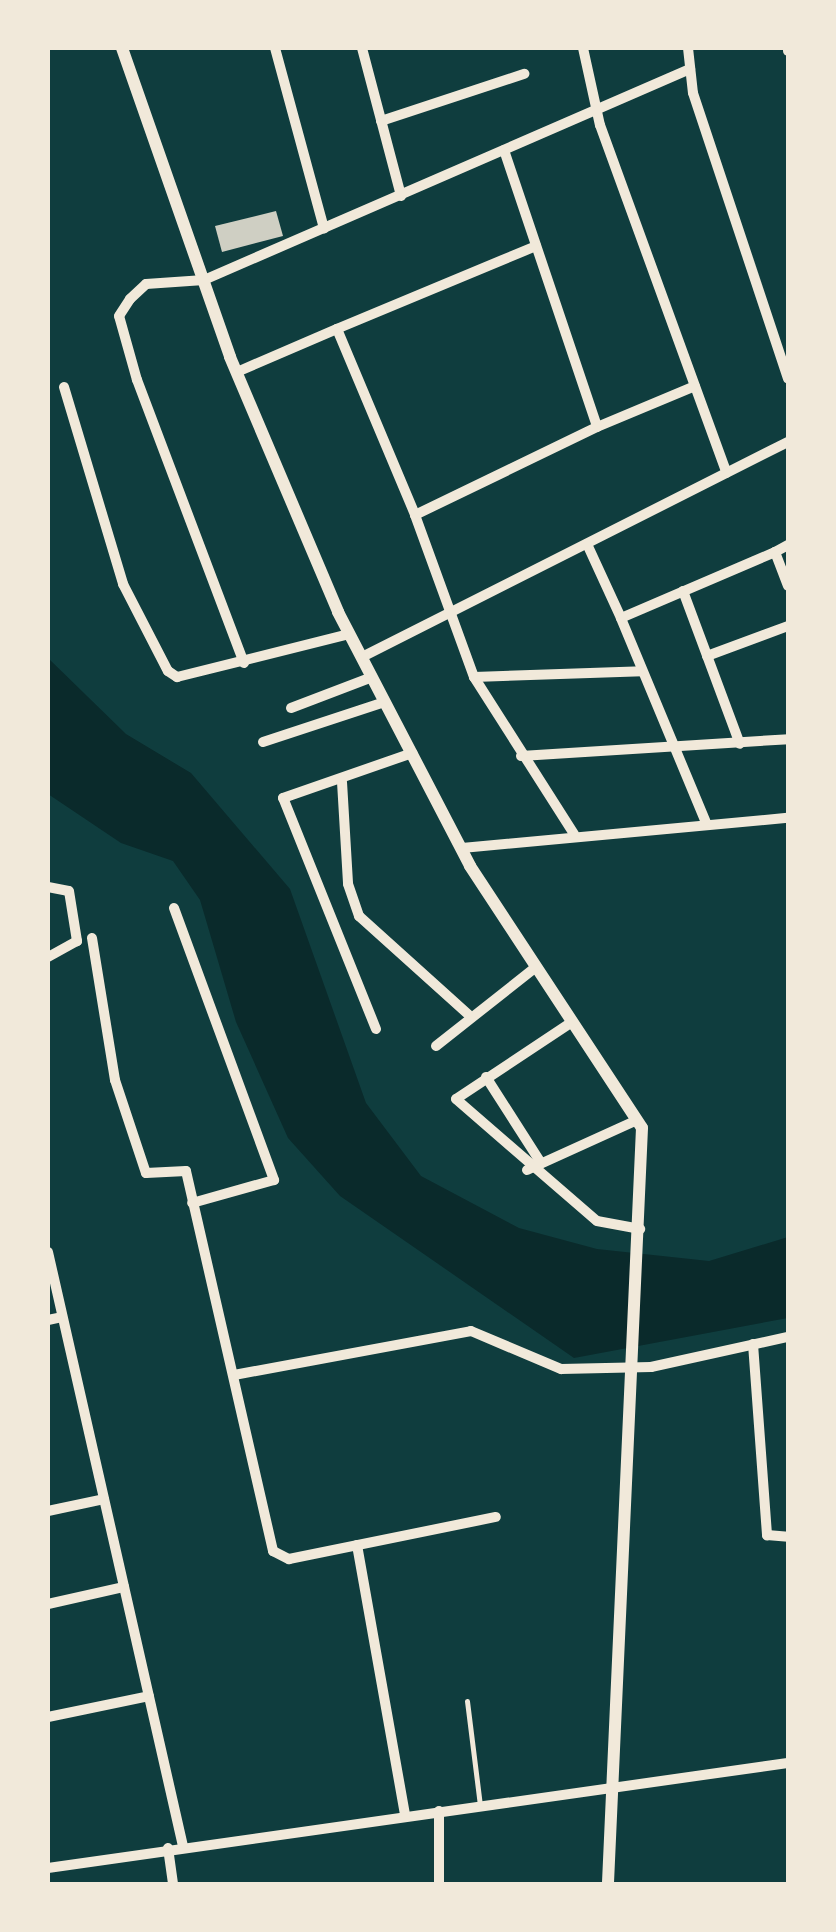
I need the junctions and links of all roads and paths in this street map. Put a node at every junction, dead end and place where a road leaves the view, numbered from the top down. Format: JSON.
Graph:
{"nodes":[{"id":1,"x":122,"y":48,"type":"edge"},
{"id":2,"x":275,"y":48,"type":"edge"},
{"id":3,"x":378,"y":48,"type":"edge"},
{"id":4,"x":583,"y":48,"type":"edge"},
{"id":5,"x":688,"y":48,"type":"edge"},
{"id":6,"x":362,"y":50,"type":"edge"},
{"id":7,"x":690,"y":69,"type":"junction"},
{"id":8,"x":524,"y":74,"type":"dead end"},
{"id":9,"x":597,"y":110,"type":"junction"},
{"id":10,"x":381,"y":121,"type":"junction"},
{"id":11,"x":504,"y":150,"type":"junction"},
{"id":12,"x":401,"y":196,"type":"junction"},
{"id":13,"x":324,"y":228,"type":"junction"},
{"id":14,"x":536,"y":246,"type":"junction"},
{"id":15,"x":204,"y":280,"type":"junction"},
{"id":16,"x":337,"y":329,"type":"junction"},
{"id":17,"x":237,"y":372,"type":"junction"},
{"id":18,"x":787,"y":372,"type":"edge"},
{"id":19,"x":695,"y":386,"type":"junction"},
{"id":20,"x":64,"y":387,"type":"dead end"},
{"id":21,"x":597,"y":427,"type":"junction"},
{"id":22,"x":788,"y":442,"type":"edge"},
{"id":23,"x":727,"y":473,"type":"junction"},
{"id":24,"x":415,"y":515,"type":"junction"},
{"id":25,"x":587,"y":544,"type":"junction"},
{"id":26,"x":788,"y":545,"type":"edge"},
{"id":27,"x":774,"y":552,"type":"junction"},
{"id":28,"x":788,"y":586,"type":"edge"},
{"id":29,"x":683,"y":591,"type":"junction"},
{"id":30,"x":455,"y":610,"type":"junction"},
{"id":31,"x":620,"y":618,"type":"junction"},
{"id":32,"x":788,"y":626,"type":"edge"},
{"id":33,"x":350,"y":634,"type":"junction"},
{"id":34,"x":707,"y":656,"type":"junction"},
{"id":35,"x":362,"y":657,"type":"junction"},
{"id":36,"x":244,"y":663,"type":"junction"},
{"id":37,"x":642,"y":671,"type":"junction"},
{"id":38,"x":372,"y":677,"type":"junction"},
{"id":39,"x":474,"y":677,"type":"junction"},
{"id":40,"x":385,"y":702,"type":"junction"},
{"id":41,"x":291,"y":708,"type":"dead end"},
{"id":42,"x":788,"y":739,"type":"edge"},
{"id":43,"x":263,"y":742,"type":"dead end"},
{"id":44,"x":740,"y":744,"type":"junction"},
{"id":45,"x":674,"y":745,"type":"junction"},
{"id":46,"x":412,"y":753,"type":"junction"},
{"id":47,"x":522,"y":756,"type":"junction"},
{"id":48,"x":342,"y":782,"type":"junction"},
{"id":49,"x":788,"y":818,"type":"edge"},
{"id":50,"x":707,"y":825,"type":"junction"},
{"id":51,"x":574,"y":834,"type":"junction"},
{"id":52,"x":462,"y":848,"type":"junction"},
{"id":53,"x":48,"y":887,"type":"edge"},
{"id":54,"x":174,"y":908,"type":"dead end"},
{"id":55,"x":92,"y":938,"type":"dead end"},
{"id":56,"x":48,"y":957,"type":"edge"},
{"id":57,"x":536,"y":967,"type":"junction"},
{"id":58,"x":468,"y":1014,"type":"junction"},
{"id":59,"x":572,"y":1022,"type":"junction"},
{"id":60,"x":376,"y":1029,"type":"dead end"},
{"id":61,"x":436,"y":1046,"type":"dead end"},
{"id":62,"x":486,"y":1077,"type":"junction"},
{"id":63,"x":636,"y":1120,"type":"junction"},
{"id":64,"x":541,"y":1163,"type":"junction"},
{"id":65,"x":527,"y":1170,"type":"junction"},
{"id":66,"x":192,"y":1203,"type":"junction"},
{"id":67,"x":640,"y":1233,"type":"junction"},
{"id":68,"x":48,"y":1252,"type":"edge"},
{"id":69,"x":62,"y":1317,"type":"junction"},
{"id":70,"x":48,"y":1320,"type":"edge"},
{"id":71,"x":788,"y":1336,"type":"edge"},
{"id":72,"x":753,"y":1344,"type":"junction"},
{"id":73,"x":637,"y":1368,"type":"junction"},
{"id":74,"x":234,"y":1375,"type":"junction"},
{"id":75,"x":104,"y":1498,"type":"junction"},
{"id":76,"x":48,"y":1511,"type":"edge"},
{"id":77,"x":496,"y":1517,"type":"dead end"},
{"id":78,"x":788,"y":1537,"type":"edge"},
{"id":79,"x":357,"y":1545,"type":"junction"},
{"id":80,"x":124,"y":1587,"type":"junction"},
{"id":81,"x":48,"y":1604,"type":"edge"},
{"id":82,"x":149,"y":1696,"type":"junction"},
{"id":83,"x":467,"y":1702,"type":"dead end"},
{"id":84,"x":48,"y":1716,"type":"edge"},
{"id":85,"x":788,"y":1763,"type":"edge"},
{"id":86,"x":614,"y":1786,"type":"junction"},
{"id":87,"x":480,"y":1805,"type":"junction"},
{"id":88,"x":440,"y":1810,"type":"junction"},
{"id":89,"x":405,"y":1815,"type":"junction"},
{"id":90,"x":183,"y":1846,"type":"junction"},
{"id":91,"x":168,"y":1848,"type":"junction"},
{"id":92,"x":48,"y":1868,"type":"edge"},
{"id":93,"x":172,"y":1884,"type":"edge"},
{"id":94,"x":439,"y":1884,"type":"edge"},
{"id":95,"x":608,"y":1884,"type":"edge"}],
"edges":[{"from":1,"to":15,"type":"street"},
{"from":2,"to":13,"type":"street"},
{"from":3,"to":6,"type":"street"},
{"from":4,"to":9,"type":"street"},
{"from":5,"to":7,"type":"street"},
{"from":6,"to":10,"type":"street"},
{"from":7,"to":9,"type":"street"},
{"from":7,"to":18,"type":"street"},
{"from":8,"to":10,"type":"street"},
{"from":9,"to":11,"type":"street"},
{"from":9,"to":19,"type":"street"},
{"from":10,"to":12,"type":"street"},
{"from":11,"to":12,"type":"street"},
{"from":11,"to":14,"type":"street"},
{"from":12,"to":13,"type":"street"},
{"from":13,"to":15,"type":"street"},
{"from":14,"to":16,"type":"street"},
{"from":14,"to":21,"type":"street"},
{"from":15,"to":17,"type":"street"},
{"from":15,"to":36,"type":"street"},
{"from":16,"to":17,"type":"street"},
{"from":16,"to":24,"type":"street"},
{"from":17,"to":33,"type":"street"},
{"from":19,"to":21,"type":"street"},
{"from":19,"to":23,"type":"street"},
{"from":20,"to":36,"type":"street"},
{"from":21,"to":24,"type":"street"},
{"from":22,"to":23,"type":"street"},
{"from":23,"to":25,"type":"street"},
{"from":24,"to":30,"type":"street"},
{"from":25,"to":30,"type":"street"},
{"from":25,"to":31,"type":"street"},
{"from":26,"to":27,"type":"street"},
{"from":27,"to":28,"type":"street"},
{"from":27,"to":29,"type":"street"},
{"from":29,"to":31,"type":"street"},
{"from":29,"to":34,"type":"street"},
{"from":30,"to":35,"type":"street"},
{"from":30,"to":39,"type":"street"},
{"from":31,"to":37,"type":"street"},
{"from":32,"to":34,"type":"street"},
{"from":33,"to":35,"type":"street"},
{"from":33,"to":36,"type":"street"},
{"from":34,"to":44,"type":"street"},
{"from":35,"to":38,"type":"street"},
{"from":37,"to":39,"type":"street"},
{"from":37,"to":45,"type":"street"},
{"from":38,"to":40,"type":"street"},
{"from":38,"to":41,"type":"street"},
{"from":39,"to":47,"type":"street"},
{"from":40,"to":43,"type":"street"},
{"from":40,"to":46,"type":"street"},
{"from":42,"to":44,"type":"street"},
{"from":44,"to":45,"type":"street"},
{"from":45,"to":47,"type":"street"},
{"from":45,"to":50,"type":"street"},
{"from":46,"to":48,"type":"street"},
{"from":46,"to":52,"type":"street"},
{"from":47,"to":51,"type":"street"},
{"from":48,"to":58,"type":"street"},
{"from":48,"to":60,"type":"street"},
{"from":49,"to":50,"type":"street"},
{"from":50,"to":51,"type":"street"},
{"from":51,"to":52,"type":"street"},
{"from":52,"to":57,"type":"street"},
{"from":53,"to":56,"type":"street"},
{"from":54,"to":66,"type":"street"},
{"from":55,"to":66,"type":"street"},
{"from":57,"to":58,"type":"street"},
{"from":57,"to":59,"type":"street"},
{"from":58,"to":61,"type":"street"},
{"from":59,"to":62,"type":"street"},
{"from":59,"to":63,"type":"street"},
{"from":62,"to":64,"type":"street"},
{"from":62,"to":65,"type":"street"},
{"from":63,"to":64,"type":"street"},
{"from":63,"to":67,"type":"street"},
{"from":64,"to":65,"type":"street"},
{"from":65,"to":67,"type":"street"},
{"from":66,"to":74,"type":"street"},
{"from":67,"to":73,"type":"street"},
{"from":68,"to":69,"type":"street"},
{"from":69,"to":70,"type":"street"},
{"from":69,"to":75,"type":"street"},
{"from":71,"to":72,"type":"street"},
{"from":72,"to":73,"type":"street"},
{"from":72,"to":78,"type":"street"},
{"from":73,"to":74,"type":"street"},
{"from":73,"to":86,"type":"street"},
{"from":74,"to":79,"type":"street"},
{"from":75,"to":76,"type":"street"},
{"from":75,"to":80,"type":"street"},
{"from":77,"to":79,"type":"street"},
{"from":79,"to":89,"type":"street"},
{"from":80,"to":81,"type":"street"},
{"from":80,"to":82,"type":"street"},
{"from":82,"to":84,"type":"street"},
{"from":82,"to":90,"type":"street"},
{"from":83,"to":87,"type":"lane"},
{"from":85,"to":86,"type":"street"},
{"from":86,"to":87,"type":"street"},
{"from":86,"to":95,"type":"street"},
{"from":87,"to":88,"type":"street"},
{"from":88,"to":89,"type":"street"},
{"from":88,"to":94,"type":"street"},
{"from":89,"to":90,"type":"street"},
{"from":90,"to":91,"type":"street"},
{"from":91,"to":92,"type":"street"},
{"from":91,"to":93,"type":"street"}]}
